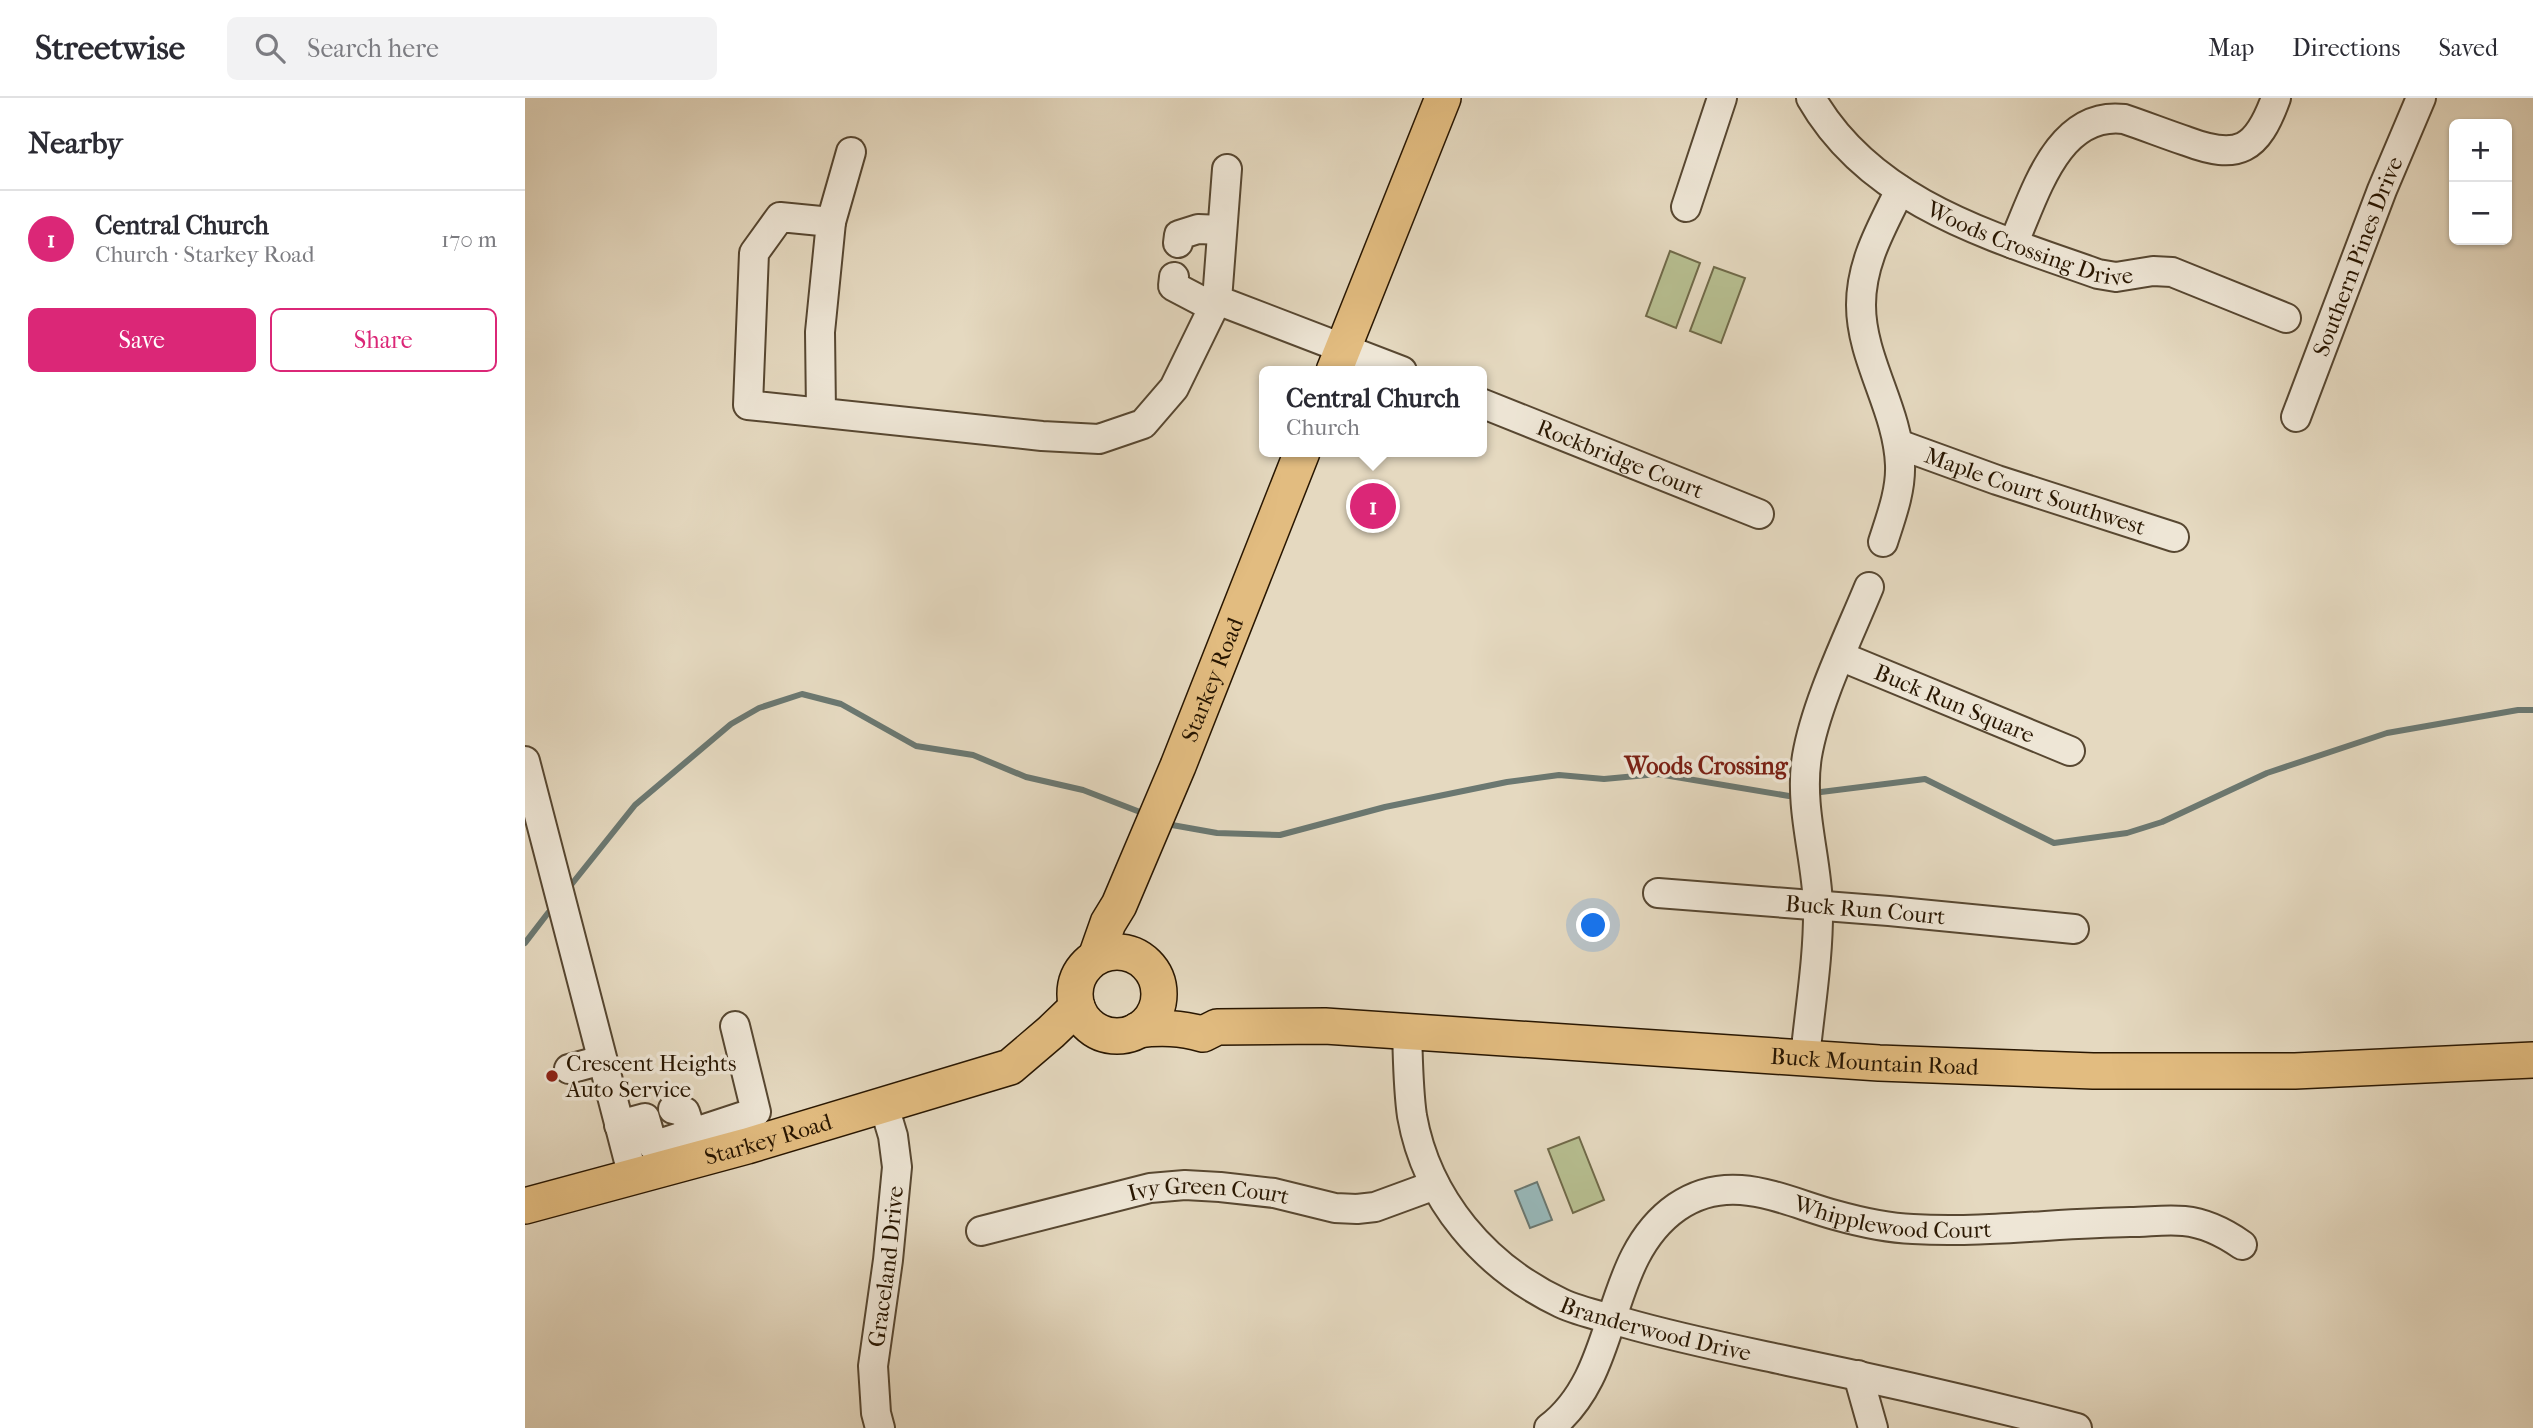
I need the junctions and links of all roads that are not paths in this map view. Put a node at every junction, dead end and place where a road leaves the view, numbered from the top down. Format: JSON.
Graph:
{"nodes":[{"id":1,"x":1443,"y":98,"type":"edge"},
{"id":2,"x":1722,"y":98,"type":"edge"},
{"id":3,"x":1811,"y":98,"type":"edge"},
{"id":4,"x":2276,"y":98,"type":"edge"},
{"id":5,"x":2421,"y":98,"type":"edge"},
{"id":6,"x":2111,"y":108,"type":"edge"},
{"id":7,"x":851,"y":152,"type":"dead end"},
{"id":8,"x":1227,"y":169,"type":"dead end"},
{"id":9,"x":1900,"y":190,"type":"junction"},
{"id":10,"x":1686,"y":207,"type":"dead end"},
{"id":11,"x":831,"y":222,"type":"junction"},
{"id":12,"x":1222,"y":230,"type":"junction"},
{"id":13,"x":1178,"y":243,"type":"dead end"},
{"id":14,"x":2013,"y":244,"type":"junction"},
{"id":15,"x":1174,"y":277,"type":"dead end"},
{"id":16,"x":1215,"y":303,"type":"junction"},
{"id":17,"x":2286,"y":318,"type":"dead end"},
{"id":18,"x":1338,"y":359,"type":"edge"},
{"id":19,"x":1375,"y":366,"type":"edge"},
{"id":20,"x":1487,"y":405,"type":"edge"},
{"id":21,"x":821,"y":412,"type":"junction"},
{"id":22,"x":2296,"y":417,"type":"dead end"},
{"id":23,"x":1898,"y":444,"type":"junction"},
{"id":24,"x":1300,"y":457,"type":"edge"},
{"id":25,"x":1759,"y":514,"type":"dead end"},
{"id":26,"x":2174,"y":537,"type":"dead end"},
{"id":27,"x":1883,"y":542,"type":"dead end"},
{"id":28,"x":1869,"y":587,"type":"dead end"},
{"id":29,"x":1840,"y":656,"type":"junction"},
{"id":30,"x":2070,"y":751,"type":"dead end"},
{"id":31,"x":525,"y":761,"type":"edge"},
{"id":32,"x":1658,"y":893,"type":"dead end"},
{"id":33,"x":1119,"y":905,"type":"junction"},
{"id":34,"x":1818,"y":905,"type":"junction"},
{"id":35,"x":2074,"y":929,"type":"dead end"},
{"id":36,"x":1137,"y":956,"type":"junction"},
{"id":37,"x":1097,"y":957,"type":"junction"},
{"id":38,"x":1159,"y":986,"type":"junction"},
{"id":39,"x":1077,"y":1007,"type":"junction"},
{"id":40,"x":735,"y":1026,"type":"dead end"},
{"id":41,"x":1217,"y":1027,"type":"junction"},
{"id":42,"x":1407,"y":1031,"type":"junction"},
{"id":43,"x":1122,"y":1032,"type":"junction"},
{"id":44,"x":1805,"y":1058,"type":"junction"},
{"id":45,"x":602,"y":1060,"type":"junction"},
{"id":46,"x":2533,"y":1060,"type":"edge"},
{"id":47,"x":1010,"y":1067,"type":"junction"},
{"id":48,"x":569,"y":1069,"type":"dead end"},
{"id":49,"x":884,"y":1106,"type":"junction"},
{"id":50,"x":648,"y":1117,"type":"junction"},
{"id":51,"x":696,"y":1146,"type":"junction"},
{"id":52,"x":632,"y":1177,"type":"junction"},
{"id":53,"x":1435,"y":1185,"type":"junction"},
{"id":54,"x":525,"y":1206,"type":"edge"},
{"id":55,"x":981,"y":1231,"type":"dead end"},
{"id":56,"x":2242,"y":1245,"type":"dead end"},
{"id":57,"x":1612,"y":1319,"type":"junction"},
{"id":58,"x":1858,"y":1375,"type":"junction"},
{"id":59,"x":880,"y":1428,"type":"edge"},
{"id":60,"x":1549,"y":1428,"type":"edge"},
{"id":61,"x":1873,"y":1428,"type":"edge"},
{"id":62,"x":2077,"y":1428,"type":"edge"}],
"edges":[{"from":1,"to":18,"type":"main road"},
{"from":2,"to":10,"type":"street"},
{"from":3,"to":9,"type":"street","name":"Woods Crossing Drive"},
{"from":4,"to":6,"type":"street"},
{"from":5,"to":22,"type":"street","name":"Southern Pines Drive"},
{"from":6,"to":14,"type":"street"},
{"from":7,"to":11,"type":"street"},
{"from":8,"to":12,"type":"street"},
{"from":9,"to":14,"type":"street","name":"Woods Crossing Drive"},
{"from":9,"to":23,"type":"street"},
{"from":11,"to":21,"type":"street"},
{"from":11,"to":21,"type":"street"},
{"from":12,"to":13,"type":"street"},
{"from":12,"to":16,"type":"street"},
{"from":14,"to":17,"type":"street","name":"Woods Crossing Drive"},
{"from":15,"to":16,"type":"street"},
{"from":16,"to":18,"type":"street"},
{"from":16,"to":21,"type":"street"},
{"from":18,"to":19,"type":"street"},
{"from":20,"to":25,"type":"street","name":"Rockbridge Court"},
{"from":23,"to":26,"type":"street","name":"Maple Court Southwest"},
{"from":23,"to":27,"type":"street"},
{"from":24,"to":33,"type":"main road","name":"Starkey Road"},
{"from":28,"to":29,"type":"street"},
{"from":29,"to":30,"type":"street","name":"Buck Run Square"},
{"from":29,"to":34,"type":"street"},
{"from":31,"to":45,"type":"street"},
{"from":32,"to":34,"type":"street","name":"Buck Run Court"},
{"from":33,"to":36,"type":"main road"},
{"from":33,"to":37,"type":"main road","name":"Starkey Road"},
{"from":34,"to":35,"type":"street","name":"Buck Run Court"},
{"from":34,"to":44,"type":"street"},
{"from":36,"to":37,"type":"main road"},
{"from":36,"to":38,"type":"main road"},
{"from":37,"to":39,"type":"main road"},
{"from":38,"to":41,"type":"main road"},
{"from":38,"to":43,"type":"main road"},
{"from":39,"to":43,"type":"main road"},
{"from":39,"to":47,"type":"main road","name":"Starkey Road"},
{"from":40,"to":51,"type":"street"},
{"from":41,"to":42,"type":"main road","name":"Buck Mountain Road"},
{"from":41,"to":43,"type":"main road","name":"Buck Mountain Road"},
{"from":42,"to":44,"type":"main road","name":"Buck Mountain Road"},
{"from":42,"to":53,"type":"street","name":"Branderwood Drive"},
{"from":43,"to":47,"type":"main road","name":"Starkey Road"},
{"from":44,"to":46,"type":"main road","name":"Buck Mountain Road"},
{"from":45,"to":48,"type":"street"},
{"from":45,"to":50,"type":"street"},
{"from":47,"to":49,"type":"main road","name":"Starkey Road"},
{"from":49,"to":51,"type":"main road","name":"Starkey Road"},
{"from":49,"to":59,"type":"street","name":"Graceland Drive"},
{"from":50,"to":51,"type":"street"},
{"from":50,"to":51,"type":"street"},
{"from":50,"to":52,"type":"street"},
{"from":51,"to":52,"type":"main road","name":"Starkey Road"},
{"from":52,"to":54,"type":"main road","name":"Starkey Road"},
{"from":53,"to":55,"type":"street","name":"Ivy Green Court"},
{"from":53,"to":57,"type":"street","name":"Branderwood Drive"},
{"from":56,"to":57,"type":"street","name":"Whipplewood Court"},
{"from":57,"to":58,"type":"street","name":"Branderwood Drive"},
{"from":57,"to":60,"type":"street","name":"Whipplewood Court"},
{"from":58,"to":61,"type":"street"},
{"from":58,"to":62,"type":"street","name":"Branderwood Drive"}]}
